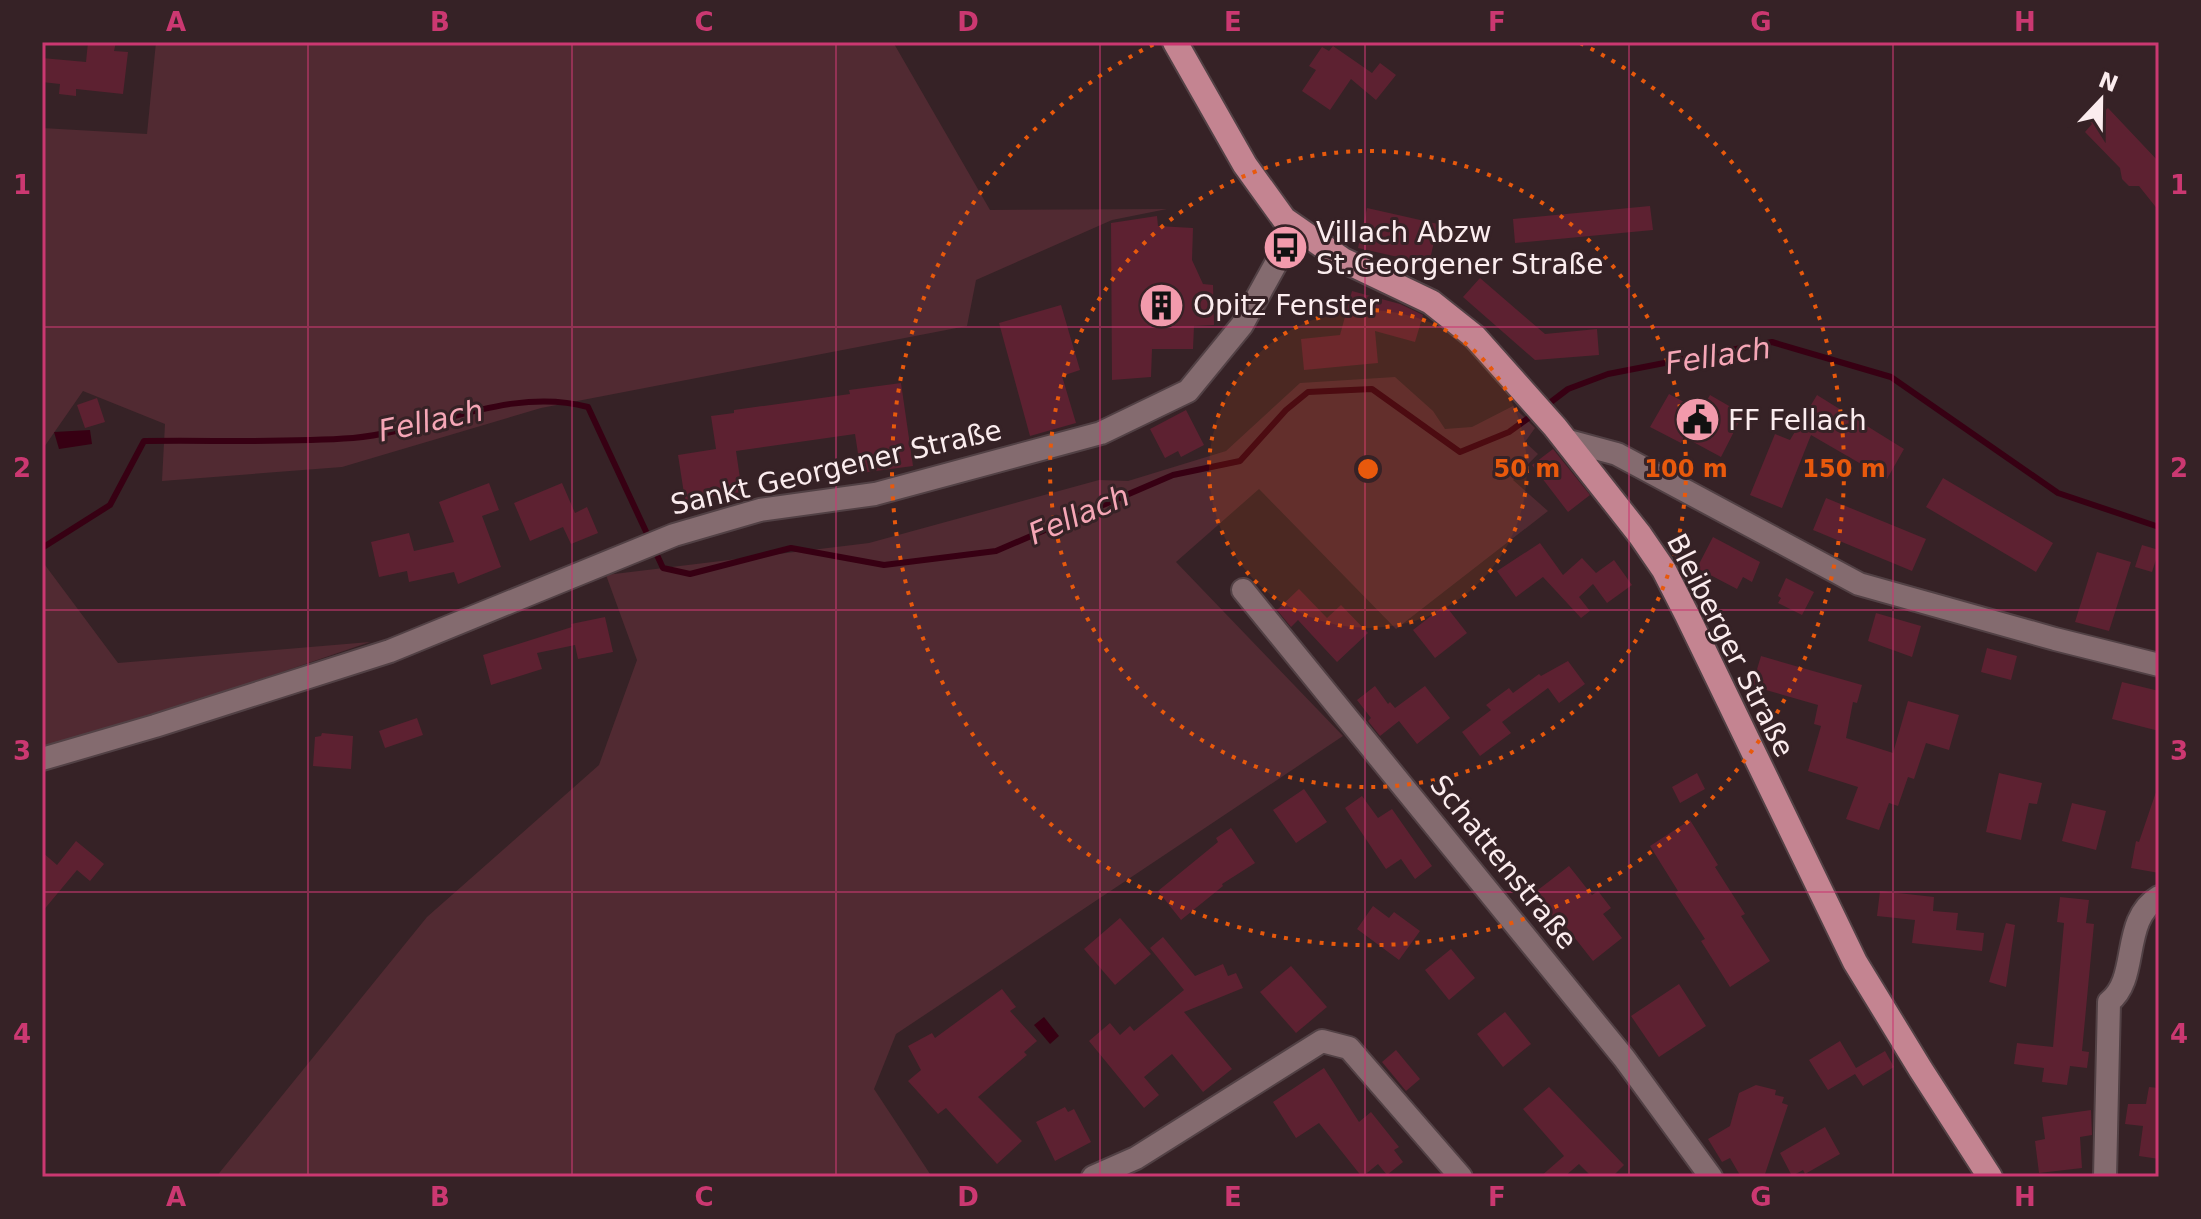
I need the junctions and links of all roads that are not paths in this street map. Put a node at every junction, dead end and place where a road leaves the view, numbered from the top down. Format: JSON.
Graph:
{"nodes":[{"id":1,"x":1182,"y":45,"type":"edge"},
{"id":2,"x":1295,"y":229,"type":"junction"},
{"id":3,"x":1560,"y":433,"type":"junction"},
{"id":4,"x":1243,"y":590,"type":"dead end"},
{"id":5,"x":2159,"y":665,"type":"edge"},
{"id":6,"x":42,"y":759,"type":"edge"},
{"id":7,"x":2159,"y":897,"type":"edge"},
{"id":8,"x":1093,"y":1177,"type":"edge"},
{"id":9,"x":1461,"y":1177,"type":"edge"},
{"id":10,"x":1711,"y":1177,"type":"edge"},
{"id":11,"x":1990,"y":1177,"type":"edge"},
{"id":12,"x":2105,"y":1177,"type":"edge"}],
"edges":[{"from":1,"to":2,"type":"main road","name":"Bleiberger Straße"},
{"from":2,"to":3,"type":"main road","name":"Bleiberger Straße"},
{"from":2,"to":6,"type":"street","name":"Sankt Georgener Straße"},
{"from":3,"to":5,"type":"street"},
{"from":3,"to":11,"type":"main road","name":"Bleiberger Straße"},
{"from":4,"to":10,"type":"street","name":"Schattenstraße"},
{"from":7,"to":12,"type":"street"},
{"from":8,"to":9,"type":"street"}]}
